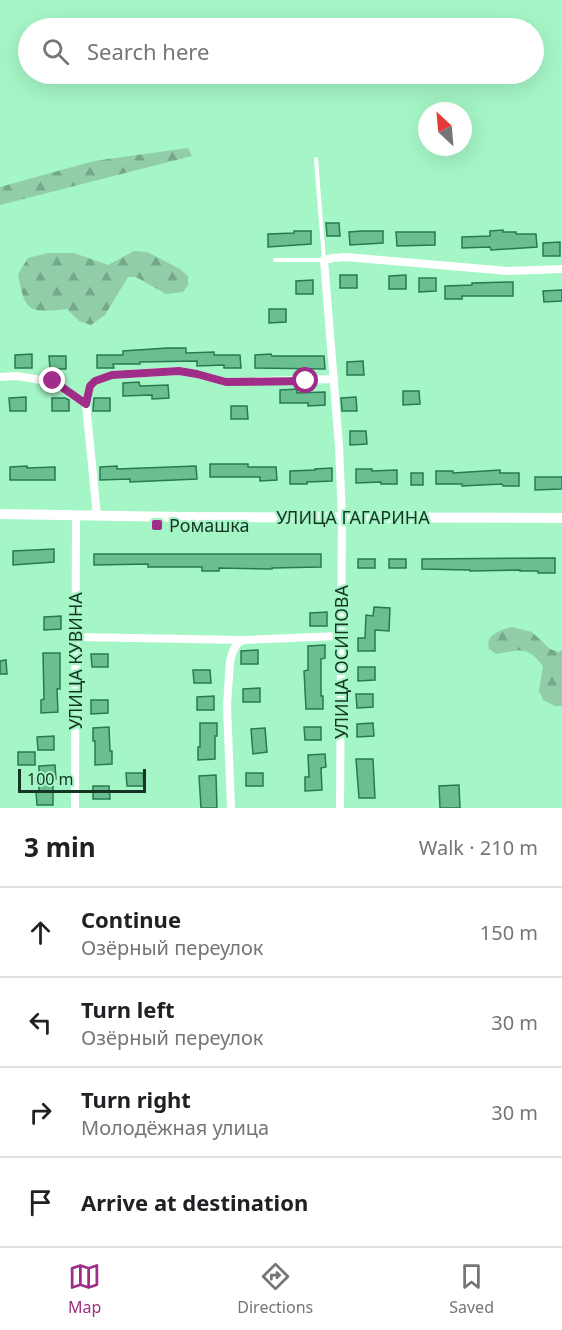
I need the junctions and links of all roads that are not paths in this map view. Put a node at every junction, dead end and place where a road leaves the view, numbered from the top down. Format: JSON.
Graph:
{"nodes":[{"id":1,"x":316,"y":159,"type":"dead end"},
{"id":2,"x":275,"y":260,"type":"dead end"},
{"id":3,"x":324,"y":260,"type":"junction"},
{"id":4,"x":562,"y":269,"type":"edge"},
{"id":5,"x":0,"y":377,"type":"edge"},
{"id":6,"x":334,"y":379,"type":"junction"},
{"id":7,"x":86,"y":404,"type":"junction"},
{"id":8,"x":0,"y":514,"type":"edge"},
{"id":9,"x":76,"y":515,"type":"junction"},
{"id":10,"x":97,"y":516,"type":"junction"},
{"id":11,"x":342,"y":517,"type":"junction"},
{"id":12,"x":562,"y":518,"type":"edge"},
{"id":13,"x":75,"y":636,"type":"junction"},
{"id":14,"x":340,"y":636,"type":"junction"},
{"id":15,"x":243,"y":640,"type":"junction"},
{"id":16,"x":75,"y":808,"type":"edge"},
{"id":17,"x":231,"y":808,"type":"edge"},
{"id":18,"x":340,"y":808,"type":"edge"}],
"edges":[{"from":1,"to":3,"type":"lane"},
{"from":2,"to":3,"type":"lane"},
{"from":3,"to":4,"type":"street"},
{"from":3,"to":6,"type":"street","name":"УЛИЦА ОСИПОВА"},
{"from":5,"to":7,"type":"street"},
{"from":6,"to":7,"type":"street"},
{"from":6,"to":11,"type":"street","name":"УЛИЦА ОСИПОВА"},
{"from":7,"to":10,"type":"street"},
{"from":8,"to":9,"type":"main road","name":"УЛИЦА ГАГАРИНА"},
{"from":9,"to":10,"type":"main road","name":"УЛИЦА ГАГАРИНА"},
{"from":9,"to":13,"type":"street","name":"УЛИЦА КУВИНА"},
{"from":10,"to":11,"type":"main road","name":"УЛИЦА ГАГАРИНА"},
{"from":11,"to":12,"type":"main road","name":"УЛИЦА ГАГАРИНА"},
{"from":11,"to":14,"type":"street","name":"УЛИЦА ОСИПОВА"},
{"from":13,"to":15,"type":"street"},
{"from":13,"to":16,"type":"street","name":"УЛИЦА КУВИНА"},
{"from":14,"to":15,"type":"street"},
{"from":14,"to":18,"type":"street","name":"УЛИЦА ОСИПОВА"},
{"from":15,"to":17,"type":"street"}]}
